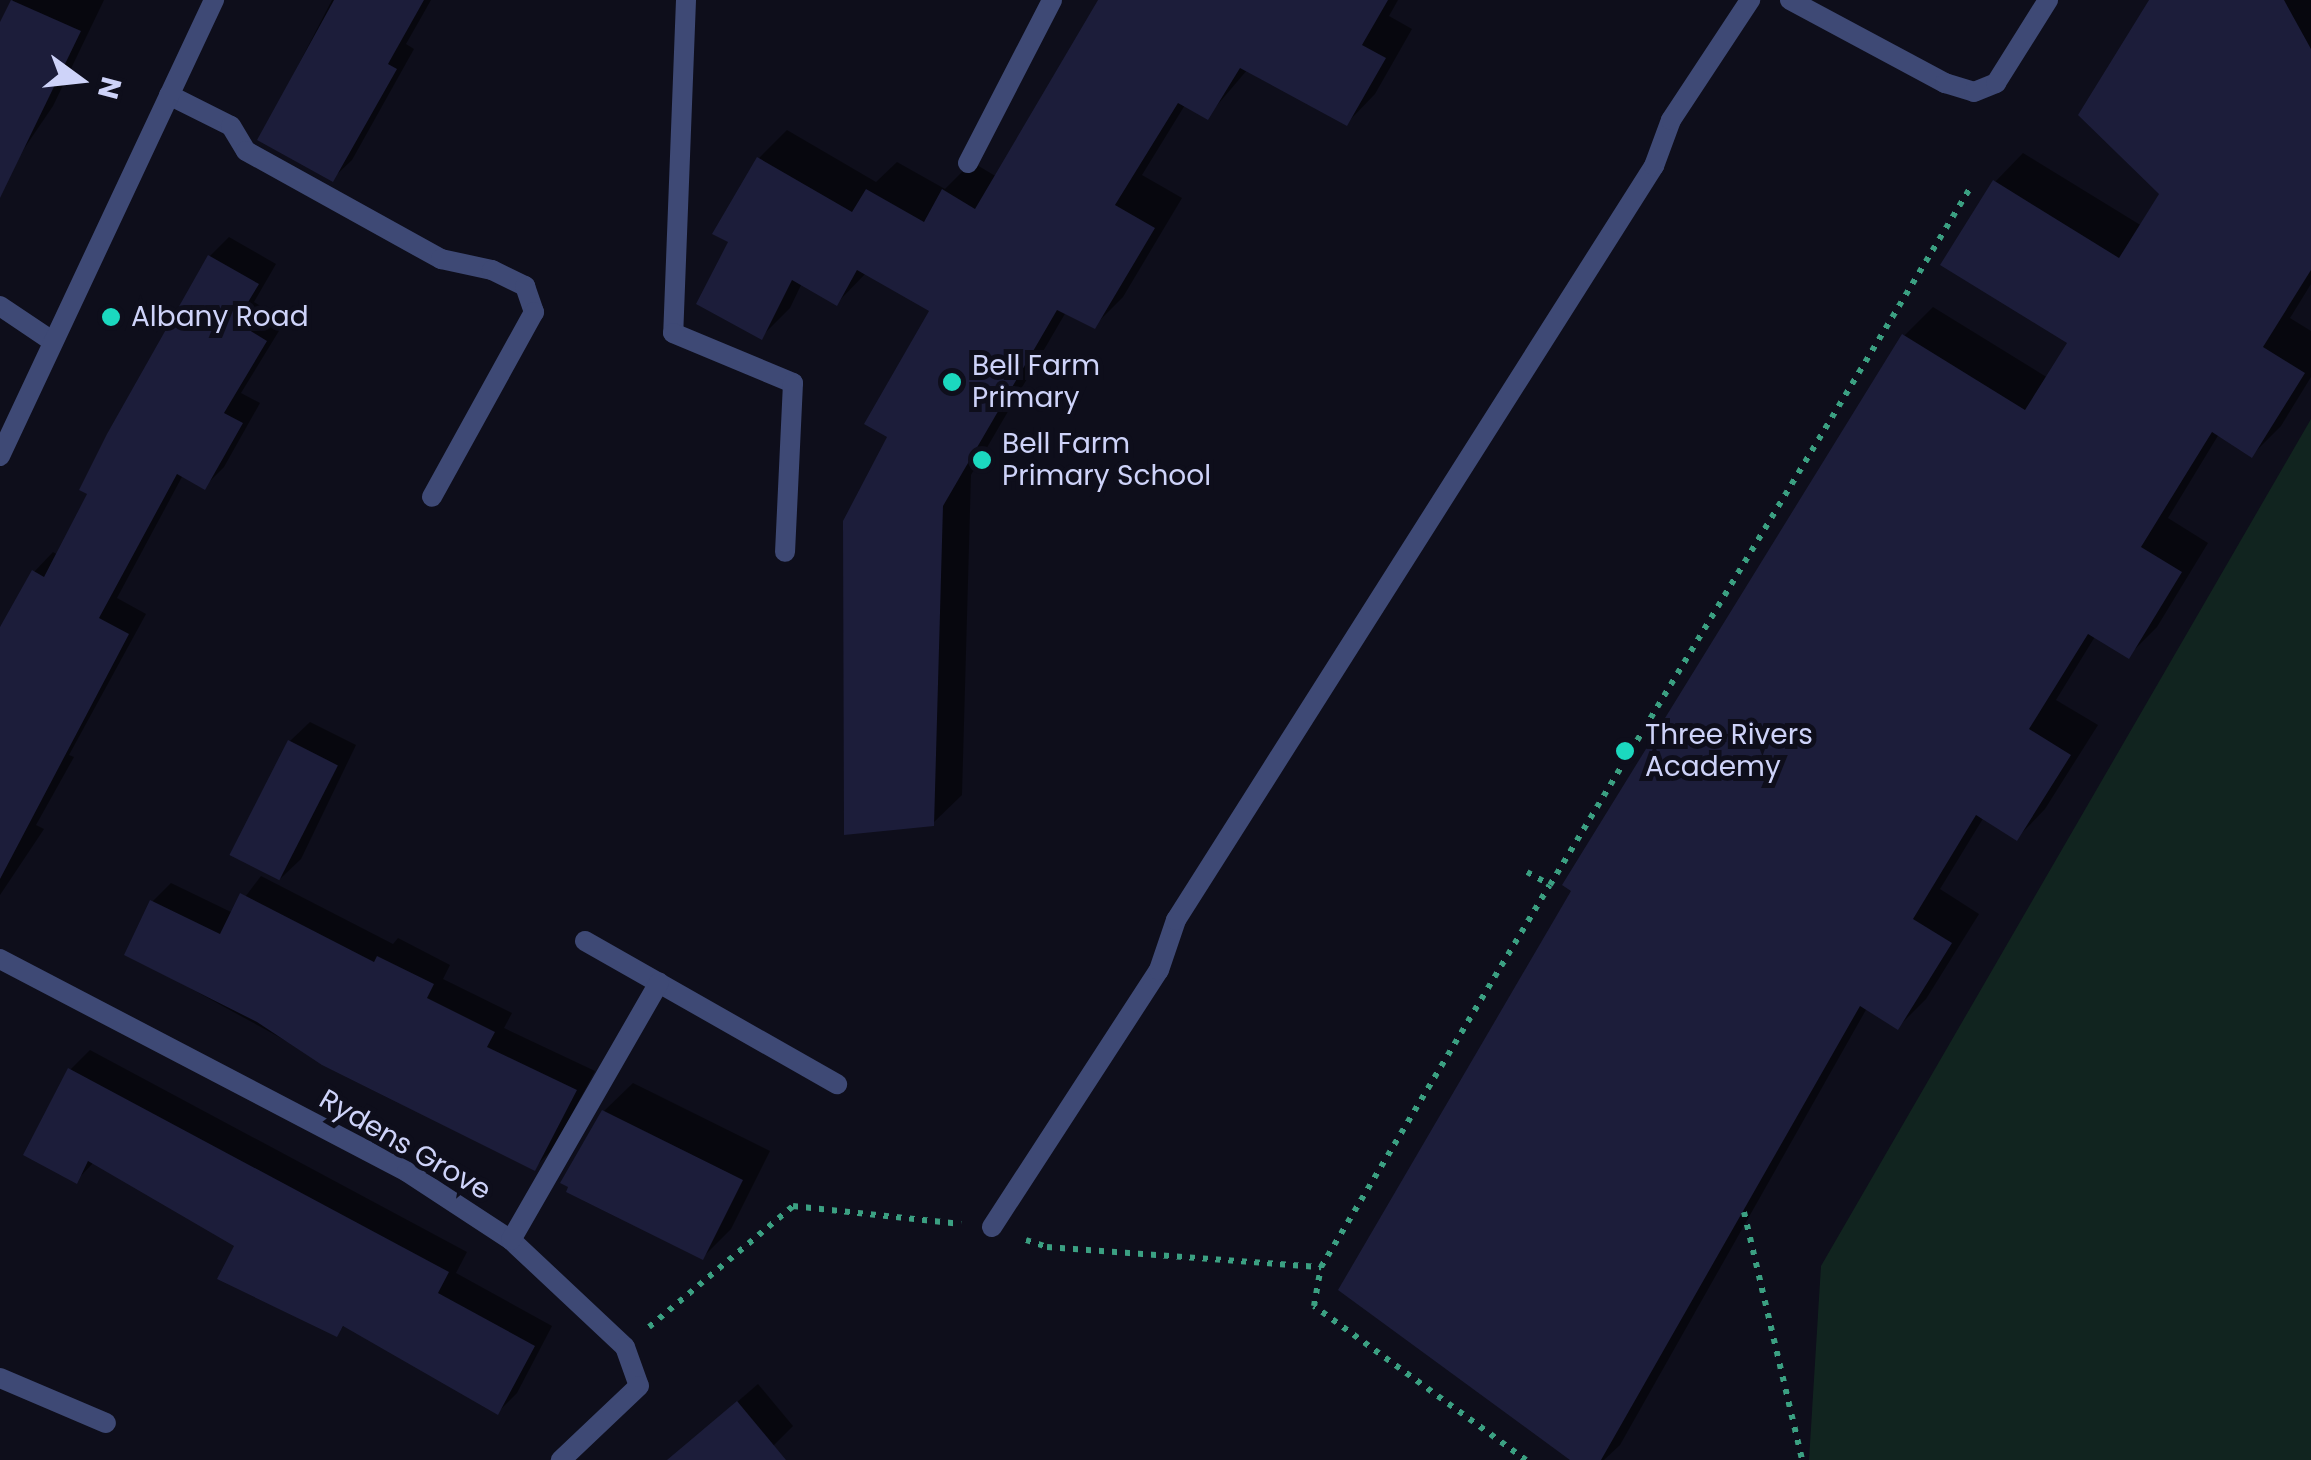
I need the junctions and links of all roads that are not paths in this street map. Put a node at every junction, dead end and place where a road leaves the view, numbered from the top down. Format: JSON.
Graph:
{"nodes":[{"id":1,"x":214,"y":0,"type":"edge"},
{"id":2,"x":686,"y":0,"type":"edge"},
{"id":3,"x":1052,"y":0,"type":"edge"},
{"id":4,"x":1750,"y":0,"type":"edge"},
{"id":5,"x":1790,"y":0,"type":"edge"},
{"id":6,"x":2048,"y":0,"type":"edge"},
{"id":7,"x":169,"y":95,"type":"junction"},
{"id":8,"x":968,"y":163,"type":"dead end"},
{"id":9,"x":0,"y":306,"type":"edge"},
{"id":10,"x":52,"y":341,"type":"junction"},
{"id":11,"x":0,"y":456,"type":"edge"},
{"id":12,"x":432,"y":496,"type":"dead end"},
{"id":13,"x":785,"y":552,"type":"dead end"},
{"id":14,"x":584,"y":941,"type":"dead end"},
{"id":15,"x":0,"y":959,"type":"edge"},
{"id":16,"x":659,"y":983,"type":"junction"},
{"id":17,"x":837,"y":1084,"type":"dead end"},
{"id":18,"x":992,"y":1227,"type":"road end"},
{"id":19,"x":510,"y":1240,"type":"junction"},
{"id":20,"x":0,"y":1378,"type":"edge"},
{"id":21,"x":106,"y":1422,"type":"dead end"},
{"id":22,"x":561,"y":1460,"type":"edge"}],
"edges":[{"from":1,"to":7,"type":"street"},
{"from":2,"to":13,"type":"street"},
{"from":3,"to":8,"type":"street"},
{"from":4,"to":18,"type":"street"},
{"from":5,"to":6,"type":"street"},
{"from":7,"to":10,"type":"street"},
{"from":7,"to":12,"type":"street"},
{"from":9,"to":10,"type":"street"},
{"from":10,"to":11,"type":"street"},
{"from":14,"to":16,"type":"street"},
{"from":15,"to":19,"type":"street","name":"Rydens Grove"},
{"from":16,"to":17,"type":"street"},
{"from":16,"to":19,"type":"street"},
{"from":19,"to":22,"type":"street","name":"Rydens Grove"},
{"from":20,"to":21,"type":"street"}]}
